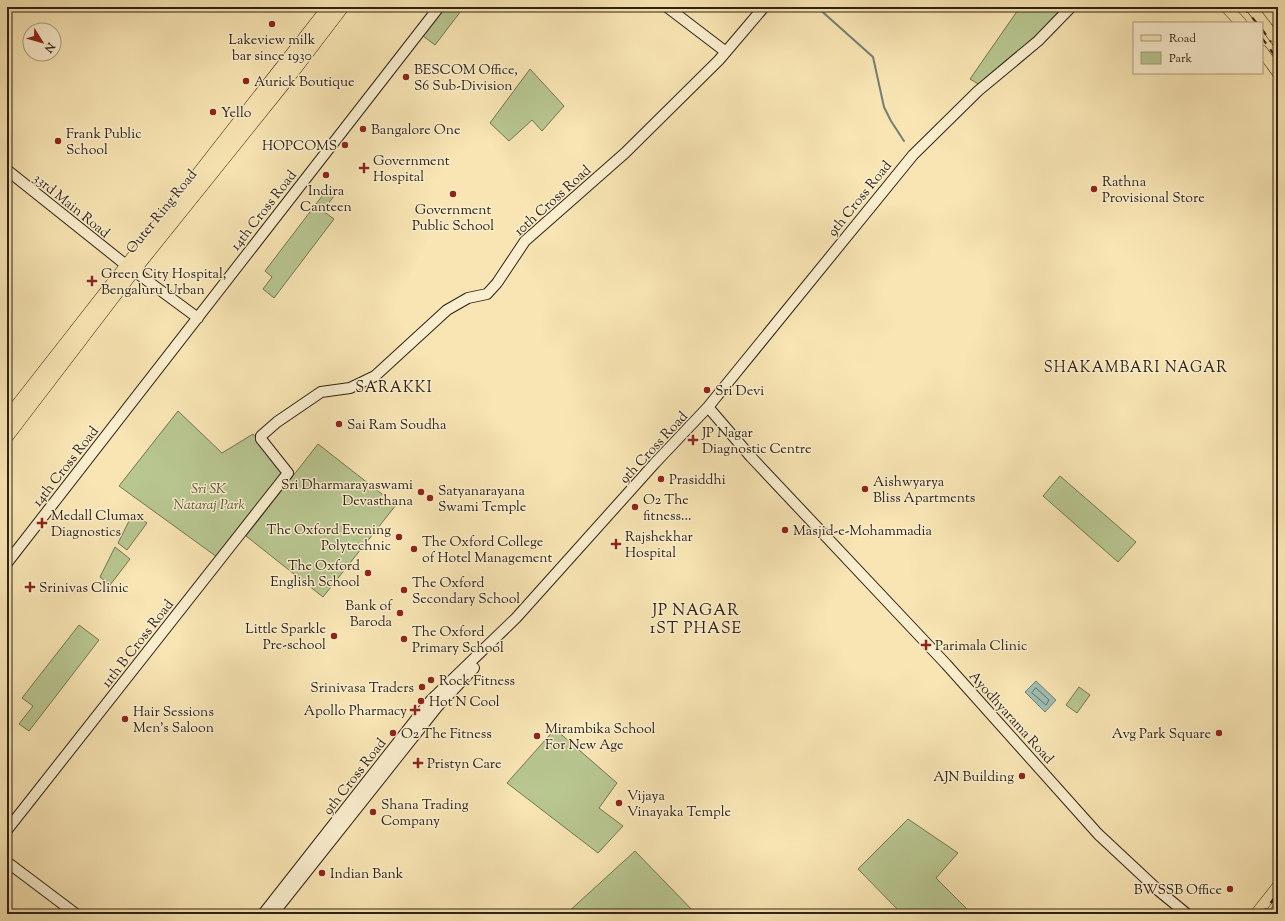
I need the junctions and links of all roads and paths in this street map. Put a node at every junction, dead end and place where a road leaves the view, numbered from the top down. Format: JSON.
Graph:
{"nodes":[{"id":1,"x":329,"y":7,"type":"edge"},
{"id":2,"x":342,"y":7,"type":"edge"},
{"id":3,"x":439,"y":7,"type":"edge"},
{"id":4,"x":667,"y":7,"type":"edge"},
{"id":5,"x":764,"y":7,"type":"edge"},
{"id":6,"x":1071,"y":7,"type":"edge"},
{"id":7,"x":1079,"y":7,"type":"edge"},
{"id":8,"x":1226,"y":7,"type":"edge"},
{"id":9,"x":1251,"y":7,"type":"edge"},
{"id":10,"x":1240,"y":22,"type":"edge"},
{"id":11,"x":1263,"y":22,"type":"edge"},
{"id":12,"x":1263,"y":23,"type":"edge"},
{"id":13,"x":1278,"y":42,"type":"edge"},
{"id":14,"x":726,"y":52,"type":"junction"},
{"id":15,"x":1263,"y":52,"type":"edge"},
{"id":16,"x":1278,"y":73,"type":"edge"},
{"id":17,"x":7,"y":170,"type":"edge"},
{"id":18,"x":130,"y":268,"type":"junction"},
{"id":19,"x":198,"y":318,"type":"junction"},
{"id":20,"x":710,"y":409,"type":"junction"},
{"id":21,"x":7,"y":419,"type":"edge"},
{"id":22,"x":7,"y":436,"type":"edge"},
{"id":23,"x":288,"y":473,"type":"joint"},
{"id":24,"x":7,"y":563,"type":"edge"},
{"id":25,"x":7,"y":830,"type":"edge"},
{"id":26,"x":7,"y":862,"type":"edge"},
{"id":27,"x":1278,"y":886,"type":"edge"},
{"id":28,"x":1278,"y":909,"type":"edge"},
{"id":29,"x":76,"y":914,"type":"edge"},
{"id":30,"x":263,"y":914,"type":"edge"},
{"id":31,"x":272,"y":914,"type":"edge"},
{"id":32,"x":1187,"y":914,"type":"edge"},
{"id":33,"x":1256,"y":914,"type":"edge"},
{"id":34,"x":1274,"y":914,"type":"edge"}],
"edges":[{"from":1,"to":18,"type":"highway","name":"Outer Ring Road"},
{"from":2,"to":18,"type":"highway","name":"Outer Ring Road"},
{"from":3,"to":19,"type":"street","name":"14th Cross Road"},
{"from":4,"to":14,"type":"street"},
{"from":5,"to":14,"type":"street","name":"10th Cross Road"},
{"from":6,"to":20,"type":"street","name":"9th Cross Road"},
{"from":7,"to":20,"type":"street","name":"9th Cross Road"},
{"from":8,"to":10,"type":"main road"},
{"from":9,"to":11,"type":"main road"},
{"from":12,"to":13,"type":"main road"},
{"from":14,"to":23,"type":"street","name":"10th Cross Road"},
{"from":15,"to":16,"type":"main road"},
{"from":17,"to":18,"type":"street","name":"33rd Main Road"},
{"from":18,"to":19,"type":"street","name":"33rd Main Road"},
{"from":18,"to":21,"type":"highway","name":"Outer Ring Road"},
{"from":18,"to":22,"type":"highway","name":"Outer Ring Road"},
{"from":19,"to":24,"type":"street","name":"14th Cross Road"},
{"from":20,"to":30,"type":"street","name":"9th Cross Road"},
{"from":20,"to":31,"type":"street","name":"9th Cross Road"},
{"from":20,"to":32,"type":"street","name":"Ayodhyarama Road"},
{"from":23,"to":25,"type":"street","name":"11th B Cross Road"},
{"from":26,"to":29,"type":"street"},
{"from":27,"to":33,"type":"main road"},
{"from":28,"to":34,"type":"main road"}]}
